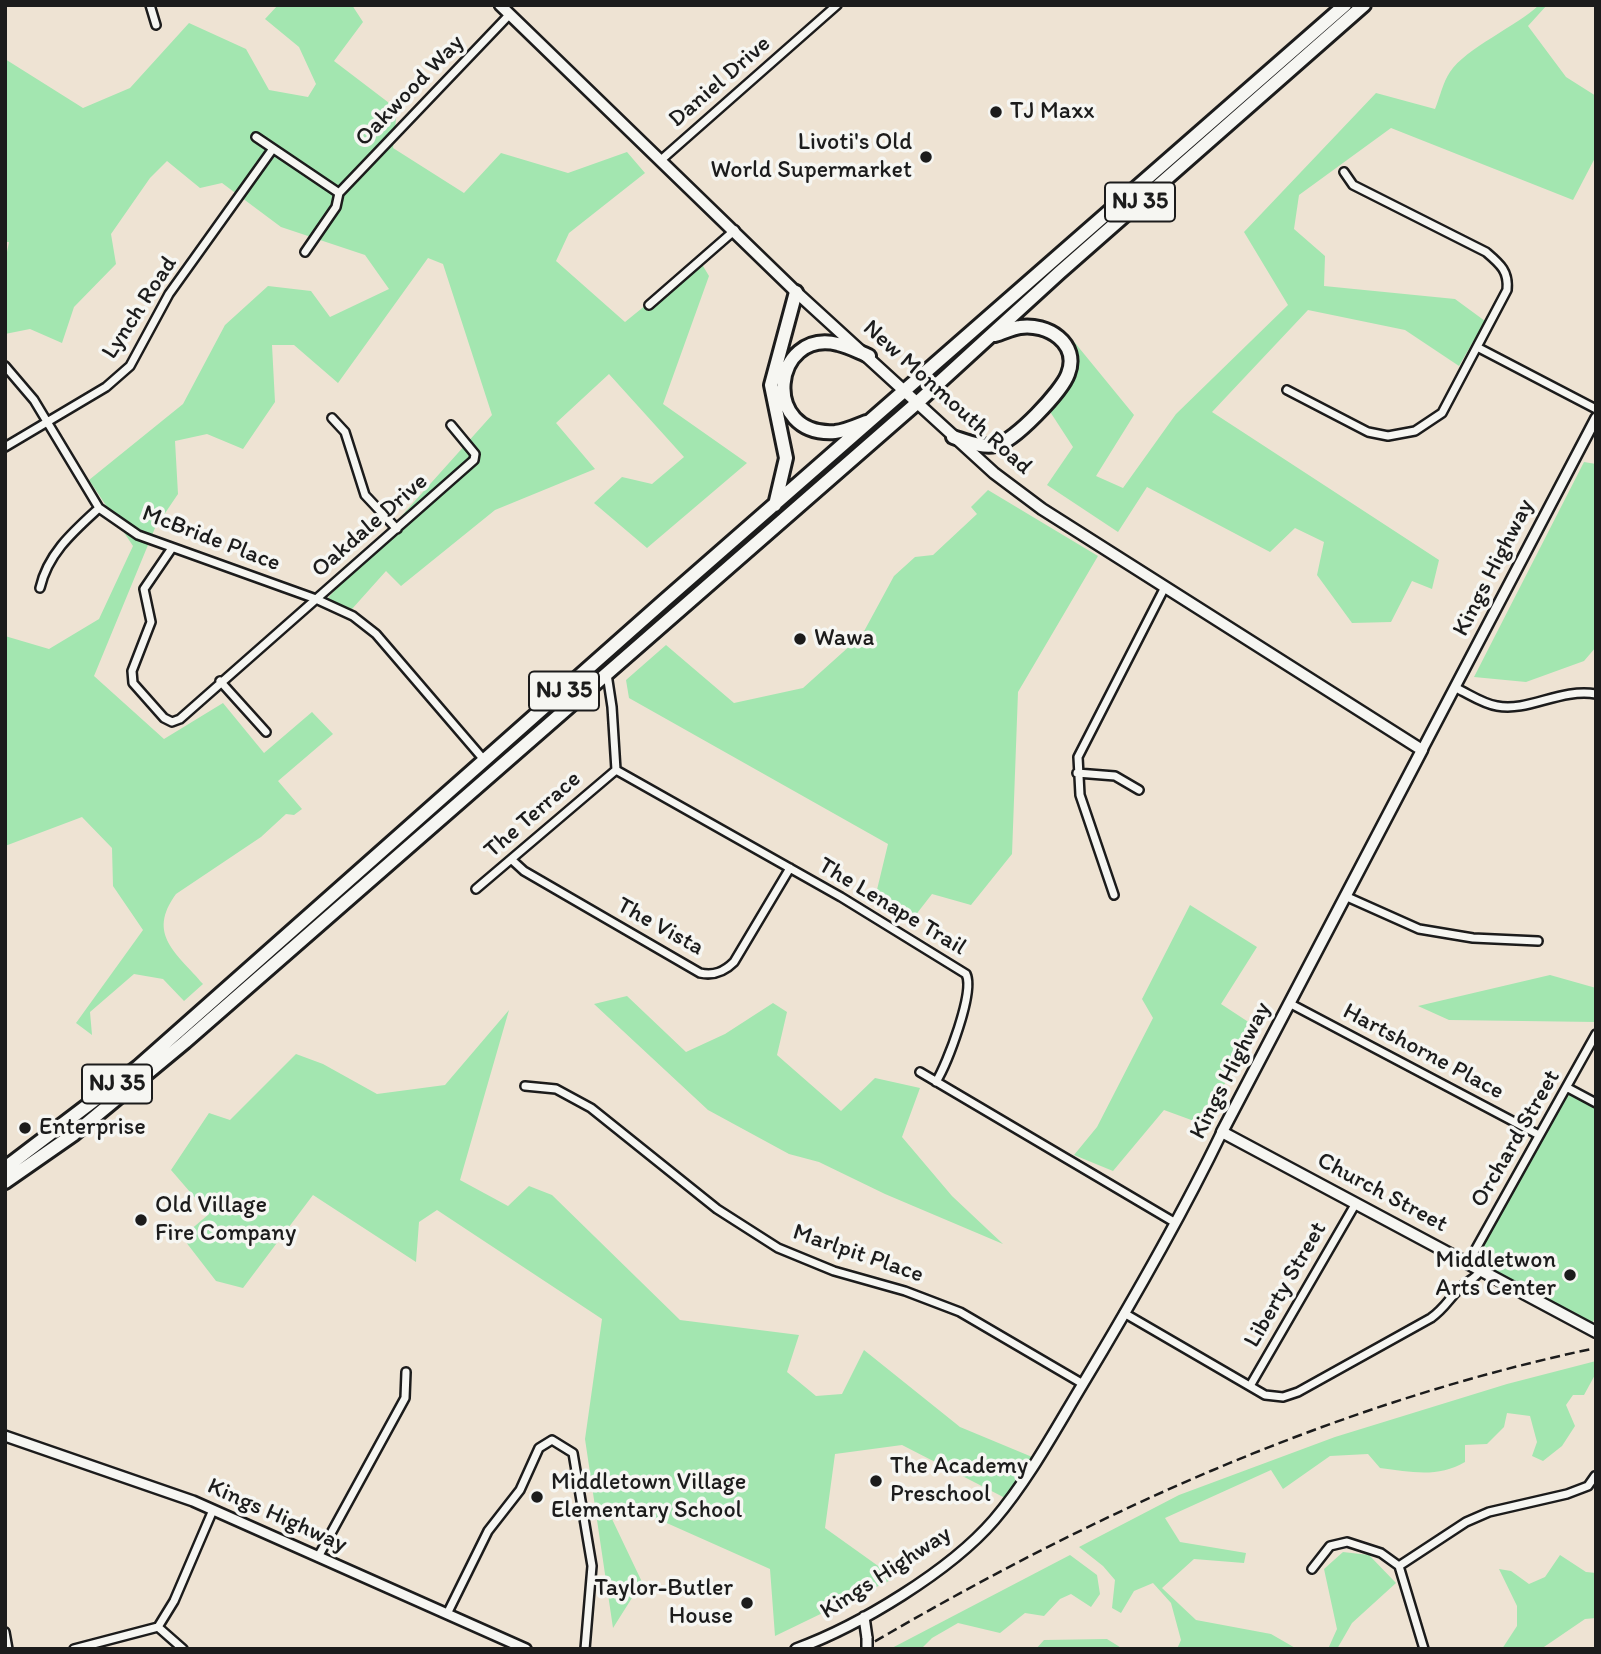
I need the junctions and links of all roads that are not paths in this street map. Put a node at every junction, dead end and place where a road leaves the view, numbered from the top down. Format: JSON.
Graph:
{"nodes":[{"id":1,"x":149,"y":5,"type":"edge"},
{"id":2,"x":500,"y":5,"type":"edge"},
{"id":3,"x":836,"y":5,"type":"edge"},
{"id":4,"x":1364,"y":5,"type":"edge"},
{"id":5,"x":1338,"y":7,"type":"edge"},
{"id":6,"x":510,"y":14,"type":"junction"},
{"id":7,"x":156,"y":26,"type":"dead end"},
{"id":8,"x":256,"y":137,"type":"dead end"},
{"id":9,"x":272,"y":150,"type":"junction"},
{"id":10,"x":661,"y":160,"type":"junction"},
{"id":11,"x":1344,"y":172,"type":"dead end"},
{"id":12,"x":339,"y":193,"type":"junction"},
{"id":13,"x":736,"y":230,"type":"junction"},
{"id":14,"x":305,"y":253,"type":"dead end"},
{"id":15,"x":796,"y":292,"type":"junction"},
{"id":16,"x":649,"y":305,"type":"dead end"},
{"id":17,"x":988,"y":338,"type":"junction"},
{"id":18,"x":1477,"y":347,"type":"junction"},
{"id":19,"x":869,"y":356,"type":"junction"},
{"id":20,"x":5,"y":366,"type":"edge"},
{"id":21,"x":906,"y":390,"type":"junction"},
{"id":22,"x":1287,"y":390,"type":"dead end"},
{"id":23,"x":918,"y":401,"type":"junction"},
{"id":24,"x":1596,"y":409,"type":"edge"},
{"id":25,"x":332,"y":418,"type":"dead end"},
{"id":26,"x":1596,"y":418,"type":"edge"},
{"id":27,"x":873,"y":420,"type":"junction"},
{"id":28,"x":48,"y":422,"type":"junction"},
{"id":29,"x":452,"y":425,"type":"dead end"},
{"id":30,"x":1592,"y":435,"type":"edge"},
{"id":31,"x":953,"y":437,"type":"junction"},
{"id":32,"x":5,"y":447,"type":"edge"},
{"id":33,"x":774,"y":507,"type":"junction"},
{"id":34,"x":99,"y":508,"type":"junction"},
{"id":35,"x":397,"y":529,"type":"junction"},
{"id":36,"x":172,"y":548,"type":"junction"},
{"id":37,"x":1165,"y":587,"type":"junction"},
{"id":38,"x":40,"y":588,"type":"dead end"},
{"id":39,"x":316,"y":599,"type":"junction"},
{"id":40,"x":607,"y":674,"type":"junction"},
{"id":41,"x":223,"y":678,"type":"junction"},
{"id":42,"x":1456,"y":688,"type":"junction"},
{"id":43,"x":1596,"y":694,"type":"edge"},
{"id":44,"x":266,"y":732,"type":"dead end"},
{"id":45,"x":1423,"y":750,"type":"junction"},
{"id":46,"x":485,"y":762,"type":"junction"},
{"id":47,"x":615,"y":770,"type":"junction"},
{"id":48,"x":1077,"y":773,"type":"junction"},
{"id":49,"x":1139,"y":790,"type":"dead end"},
{"id":50,"x":512,"y":860,"type":"junction"},
{"id":51,"x":790,"y":868,"type":"junction"},
{"id":52,"x":476,"y":889,"type":"dead end"},
{"id":53,"x":1114,"y":895,"type":"dead end"},
{"id":54,"x":1345,"y":896,"type":"junction"},
{"id":55,"x":1538,"y":941,"type":"dead end"},
{"id":56,"x":1289,"y":1003,"type":"junction"},
{"id":57,"x":1596,"y":1034,"type":"edge"},
{"id":58,"x":920,"y":1072,"type":"dead end"},
{"id":59,"x":936,"y":1082,"type":"junction"},
{"id":60,"x":525,"y":1086,"type":"dead end"},
{"id":61,"x":1568,"y":1087,"type":"junction"},
{"id":62,"x":1596,"y":1103,"type":"edge"},
{"id":63,"x":1222,"y":1132,"type":"junction"},
{"id":64,"x":1539,"y":1135,"type":"junction"},
{"id":65,"x":5,"y":1168,"type":"edge"},
{"id":66,"x":5,"y":1182,"type":"edge"},
{"id":67,"x":1356,"y":1203,"type":"junction"},
{"id":68,"x":1174,"y":1222,"type":"junction"},
{"id":69,"x":1468,"y":1263,"type":"junction"},
{"id":70,"x":1481,"y":1270,"type":"junction"},
{"id":71,"x":1124,"y":1313,"type":"junction"},
{"id":72,"x":1596,"y":1332,"type":"edge"},
{"id":73,"x":406,"y":1372,"type":"dead end"},
{"id":74,"x":1083,"y":1384,"type":"junction"},
{"id":75,"x":1250,"y":1386,"type":"junction"},
{"id":76,"x":5,"y":1436,"type":"edge"},
{"id":77,"x":1595,"y":1476,"type":"edge"},
{"id":78,"x":213,"y":1510,"type":"junction"},
{"id":79,"x":318,"y":1557,"type":"junction"},
{"id":80,"x":1399,"y":1566,"type":"junction"},
{"id":81,"x":1312,"y":1569,"type":"dead end"},
{"id":82,"x":447,"y":1614,"type":"junction"},
{"id":83,"x":864,"y":1616,"type":"junction"},
{"id":84,"x":158,"y":1627,"type":"junction"},
{"id":85,"x":5,"y":1632,"type":"edge"},
{"id":86,"x":8,"y":1649,"type":"edge"},
{"id":87,"x":74,"y":1649,"type":"edge"},
{"id":88,"x":183,"y":1649,"type":"edge"},
{"id":89,"x":526,"y":1649,"type":"edge"},
{"id":90,"x":585,"y":1649,"type":"edge"},
{"id":91,"x":796,"y":1649,"type":"edge"},
{"id":92,"x":867,"y":1649,"type":"edge"},
{"id":93,"x":1424,"y":1649,"type":"edge"}],
"edges":[{"from":1,"to":7,"type":"street"},
{"from":2,"to":6,"type":"main road","name":"New Monmouth Road"},
{"from":3,"to":10,"type":"street","name":"Daniel Drive"},
{"from":4,"to":17,"type":"highway","number":"NJ 35"},
{"from":5,"to":21,"type":"highway","number":"NJ 35"},
{"from":6,"to":10,"type":"main road","name":"New Monmouth Road"},
{"from":6,"to":12,"type":"street","name":"Oakwood Way"},
{"from":8,"to":9,"type":"street"},
{"from":9,"to":12,"type":"street"},
{"from":9,"to":28,"type":"street","name":"Lynch Road"},
{"from":10,"to":13,"type":"main road","name":"New Monmouth Road"},
{"from":11,"to":18,"type":"street"},
{"from":12,"to":14,"type":"street","name":"Oakwood Way"},
{"from":13,"to":15,"type":"main road","name":"New Monmouth Road"},
{"from":13,"to":16,"type":"street"},
{"from":15,"to":19,"type":"main road","name":"New Monmouth Road"},
{"from":15,"to":33,"type":"highway"},
{"from":17,"to":23,"type":"highway","number":"NJ 35"},
{"from":17,"to":31,"type":"highway"},
{"from":18,"to":22,"type":"street"},
{"from":18,"to":24,"type":"street"},
{"from":19,"to":21,"type":"main road","name":"New Monmouth Road"},
{"from":19,"to":27,"type":"highway"},
{"from":20,"to":28,"type":"street","name":"McBride Place"},
{"from":21,"to":23,"type":"main road","name":"New Monmouth Road"},
{"from":21,"to":27,"type":"highway","number":"NJ 35"},
{"from":23,"to":31,"type":"main road","name":"New Monmouth Road"},
{"from":23,"to":40,"type":"highway","number":"NJ 35"},
{"from":25,"to":35,"type":"street"},
{"from":26,"to":30,"type":"street","name":"Kings Highway"},
{"from":27,"to":33,"type":"highway","number":"NJ 35"},
{"from":28,"to":32,"type":"street","name":"Lynch Road"},
{"from":28,"to":34,"type":"street","name":"McBride Place"},
{"from":29,"to":35,"type":"street","name":"Oakdale Drive"},
{"from":30,"to":42,"type":"street","name":"Kings Highway"},
{"from":31,"to":37,"type":"main road","name":"New Monmouth Road"},
{"from":33,"to":46,"type":"highway","number":"NJ 35"},
{"from":34,"to":36,"type":"street","name":"McBride Place"},
{"from":34,"to":38,"type":"street"},
{"from":35,"to":39,"type":"street","name":"Oakdale Drive"},
{"from":36,"to":39,"type":"street","name":"McBride Place"},
{"from":36,"to":41,"type":"street","name":"Oakdale Drive"},
{"from":37,"to":45,"type":"main road","name":"New Monmouth Road"},
{"from":37,"to":48,"type":"street"},
{"from":39,"to":41,"type":"street","name":"Oakdale Drive"},
{"from":39,"to":46,"type":"street","name":"McBride Place"},
{"from":40,"to":47,"type":"street"},
{"from":40,"to":66,"type":"highway","number":"NJ 35"},
{"from":41,"to":44,"type":"street"},
{"from":42,"to":43,"type":"street"},
{"from":42,"to":45,"type":"street","name":"Kings Highway"},
{"from":45,"to":54,"type":"main road","name":"Kings Highway"},
{"from":46,"to":65,"type":"highway","number":"NJ 35"},
{"from":47,"to":50,"type":"street","name":"The Terrace"},
{"from":47,"to":51,"type":"street","name":"The Lenape Trail"},
{"from":48,"to":49,"type":"street"},
{"from":48,"to":53,"type":"street"},
{"from":50,"to":51,"type":"street","name":"The Vista"},
{"from":50,"to":52,"type":"street","name":"The Terrace"},
{"from":51,"to":59,"type":"street","name":"The Lenape Trail"},
{"from":54,"to":55,"type":"street"},
{"from":54,"to":56,"type":"main road","name":"Kings Highway"},
{"from":56,"to":63,"type":"main road","name":"Kings Highway"},
{"from":56,"to":64,"type":"street","name":"Hartshorne Place"},
{"from":57,"to":61,"type":"street","name":"Orchard Street"},
{"from":58,"to":59,"type":"street"},
{"from":59,"to":68,"type":"street"},
{"from":60,"to":74,"type":"street","name":"Marlpit Place"},
{"from":61,"to":62,"type":"street"},
{"from":61,"to":64,"type":"street","name":"Orchard Street"},
{"from":63,"to":67,"type":"main road","name":"Church Street"},
{"from":63,"to":68,"type":"street","name":"Kings Highway"},
{"from":64,"to":69,"type":"street","name":"Orchard Street"},
{"from":67,"to":69,"type":"main road","name":"Church Street"},
{"from":67,"to":75,"type":"street","name":"Liberty Street"},
{"from":68,"to":71,"type":"street","name":"Kings Highway"},
{"from":69,"to":70,"type":"main road","name":"Church Street"},
{"from":70,"to":72,"type":"main road","name":"Church Street"},
{"from":70,"to":75,"type":"street"},
{"from":71,"to":74,"type":"street","name":"Kings Highway"},
{"from":71,"to":75,"type":"street"},
{"from":73,"to":79,"type":"street"},
{"from":74,"to":83,"type":"street","name":"Kings Highway"},
{"from":76,"to":78,"type":"street","name":"Kings Highway"},
{"from":77,"to":80,"type":"street"},
{"from":78,"to":79,"type":"street","name":"Kings Highway"},
{"from":78,"to":84,"type":"street"},
{"from":79,"to":82,"type":"street","name":"Kings Highway"},
{"from":80,"to":81,"type":"street"},
{"from":80,"to":93,"type":"street"},
{"from":82,"to":89,"type":"street","name":"Kings Highway"},
{"from":82,"to":90,"type":"street"},
{"from":83,"to":91,"type":"street","name":"Kings Highway"},
{"from":83,"to":92,"type":"street","bridge":true},
{"from":84,"to":87,"type":"street"},
{"from":84,"to":88,"type":"street"},
{"from":85,"to":86,"type":"street"}]}
